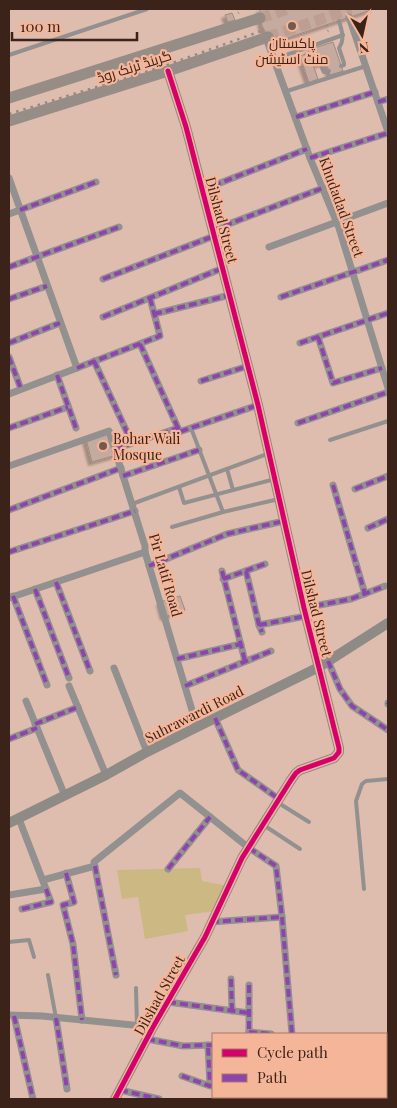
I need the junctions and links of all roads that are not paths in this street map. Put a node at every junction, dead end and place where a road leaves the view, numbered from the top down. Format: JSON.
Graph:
{"nodes":[{"id":1,"x":147,"y":9,"type":"edge"},
{"id":2,"x":349,"y":17,"type":"dead end"},
{"id":3,"x":260,"y":18,"type":"tunnel mouth"},
{"id":4,"x":339,"y":21,"type":"dead end"},
{"id":5,"x":343,"y":36,"type":"junction"},
{"id":6,"x":267,"y":37,"type":"joint"},
{"id":7,"x":9,"y":55,"type":"edge"},
{"id":8,"x":275,"y":59,"type":"junction"},
{"id":9,"x":320,"y":64,"type":"dead end"},
{"id":10,"x":341,"y":66,"type":"dead end"},
{"id":11,"x":366,"y":66,"type":"junction"},
{"id":12,"x":168,"y":71,"type":"junction"},
{"id":13,"x":329,"y":71,"type":"dead end"},
{"id":14,"x":287,"y":91,"type":"junction"},
{"id":15,"x":374,"y":92,"type":"junction"},
{"id":16,"x":9,"y":98,"type":"edge"},
{"id":17,"x":388,"y":99,"type":"edge"},
{"id":18,"x":378,"y":102,"type":"junction"},
{"id":19,"x":296,"y":117,"type":"junction"},
{"id":20,"x":9,"y":121,"type":"edge"},
{"id":21,"x":388,"y":132,"type":"edge"},
{"id":22,"x":307,"y":149,"type":"junction"},
{"id":23,"x":310,"y":158,"type":"junction"},
{"id":24,"x":9,"y":178,"type":"edge"},
{"id":25,"x":96,"y":182,"type":"dead end"},
{"id":26,"x":323,"y":188,"type":"junction"},
{"id":27,"x":202,"y":190,"type":"junction"},
{"id":28,"x":388,"y":203,"type":"edge"},
{"id":29,"x":20,"y":210,"type":"junction"},
{"id":30,"x":9,"y":214,"type":"edge"},
{"id":31,"x":336,"y":222,"type":"junction"},
{"id":32,"x":119,"y":227,"type":"dead end"},
{"id":33,"x":214,"y":233,"type":"junction"},
{"id":34,"x":269,"y":246,"type":"dead end"},
{"id":35,"x":36,"y":257,"type":"junction"},
{"id":36,"x":388,"y":260,"type":"edge"},
{"id":37,"x":9,"y":267,"type":"edge"},
{"id":38,"x":223,"y":268,"type":"junction"},
{"id":39,"x":353,"y":272,"type":"junction"},
{"id":40,"x":103,"y":279,"type":"dead end"},
{"id":41,"x":47,"y":286,"type":"junction"},
{"id":42,"x":230,"y":295,"type":"junction"},
{"id":43,"x":281,"y":297,"type":"dead end"},
{"id":44,"x":9,"y":298,"type":"edge"},
{"id":45,"x":150,"y":298,"type":"junction"},
{"id":46,"x":388,"y":313,"type":"edge"},
{"id":47,"x":154,"y":314,"type":"junction"},
{"id":48,"x":103,"y":317,"type":"dead end"},
{"id":49,"x":367,"y":320,"type":"junction"},
{"id":50,"x":60,"y":323,"type":"junction"},
{"id":51,"x":318,"y":337,"type":"junction"},
{"id":52,"x":9,"y":343,"type":"edge"},
{"id":53,"x":300,"y":343,"type":"dead end"},
{"id":54,"x":140,"y":344,"type":"junction"},
{"id":55,"x":9,"y":357,"type":"edge"},
{"id":56,"x":94,"y":361,"type":"junction"},
{"id":57,"x":248,"y":366,"type":"junction"},
{"id":58,"x":77,"y":368,"type":"junction"},
{"id":59,"x":382,"y":368,"type":"junction"},
{"id":60,"x":57,"y":375,"type":"junction"},
{"id":61,"x":201,"y":381,"type":"dead end"},
{"id":62,"x":388,"y":388,"type":"edge"},
{"id":63,"x":21,"y":389,"type":"junction"},
{"id":64,"x":388,"y":392,"type":"edge"},
{"id":65,"x":9,"y":394,"type":"edge"},
{"id":66,"x":258,"y":405,"type":"junction"},
{"id":67,"x":68,"y":407,"type":"junction"},
{"id":68,"x":388,"y":421,"type":"edge"},
{"id":69,"x":298,"y":423,"type":"dead end"},
{"id":70,"x":9,"y":428,"type":"edge"},
{"id":71,"x":76,"y":428,"type":"dead end"},
{"id":72,"x":178,"y":428,"type":"junction"},
{"id":73,"x":190,"y":428,"type":"junction"},
{"id":74,"x":330,"y":440,"type":"dead end"},
{"id":75,"x":132,"y":443,"type":"junction"},
{"id":76,"x":115,"y":449,"type":"junction"},
{"id":77,"x":199,"y":450,"type":"junction"},
{"id":78,"x":269,"y":454,"type":"junction"},
{"id":79,"x":9,"y":466,"type":"edge"},
{"id":80,"x":227,"y":469,"type":"junction"},
{"id":81,"x":122,"y":472,"type":"junction"},
{"id":82,"x":209,"y":476,"type":"junction"},
{"id":83,"x":388,"y":476,"type":"edge"},
{"id":84,"x":274,"y":479,"type":"junction"},
{"id":85,"x":333,"y":486,"type":"dead end"},
{"id":86,"x":179,"y":487,"type":"junction"},
{"id":87,"x":355,"y":488,"type":"dead end"},
{"id":88,"x":233,"y":490,"type":"junction"},
{"id":89,"x":217,"y":494,"type":"junction"},
{"id":90,"x":279,"y":499,"type":"junction"},
{"id":91,"x":133,"y":508,"type":"junction"},
{"id":92,"x":9,"y":510,"type":"edge"},
{"id":93,"x":223,"y":512,"type":"junction"},
{"id":94,"x":388,"y":519,"type":"edge"},
{"id":95,"x":284,"y":521,"type":"junction"},
{"id":96,"x":172,"y":527,"type":"dead end"},
{"id":97,"x":368,"y":528,"type":"dead end"},
{"id":98,"x":9,"y":552,"type":"edge"},
{"id":99,"x":146,"y":552,"type":"junction"},
{"id":100,"x":265,"y":564,"type":"dead end"},
{"id":101,"x":149,"y":566,"type":"junction"},
{"id":102,"x":246,"y":571,"type":"junction"},
{"id":103,"x":56,"y":582,"type":"junction"},
{"id":104,"x":385,"y":586,"type":"dead end"},
{"id":105,"x":36,"y":589,"type":"junction"},
{"id":106,"x":365,"y":594,"type":"junction"},
{"id":107,"x":11,"y":597,"type":"edge"},
{"id":108,"x":305,"y":612,"type":"junction"},
{"id":109,"x":388,"y":623,"type":"edge"},
{"id":110,"x":241,"y":644,"type":"junction"},
{"id":111,"x":271,"y":651,"type":"dead end"},
{"id":112,"x":177,"y":660,"type":"junction"},
{"id":113,"x":245,"y":661,"type":"junction"},
{"id":114,"x":323,"y":664,"type":"junction"},
{"id":115,"x":114,"y":668,"type":"dead end"},
{"id":116,"x":90,"y":671,"type":"dead end"},
{"id":117,"x":47,"y":685,"type":"dead end"},
{"id":118,"x":185,"y":686,"type":"junction"},
{"id":119,"x":26,"y":701,"type":"dead end"},
{"id":120,"x":78,"y":707,"type":"junction"},
{"id":121,"x":215,"y":718,"type":"junction"},
{"id":122,"x":36,"y":726,"type":"junction"},
{"id":123,"x":197,"y":727,"type":"junction"},
{"id":124,"x":388,"y":730,"type":"edge"},
{"id":125,"x":9,"y":740,"type":"edge"},
{"id":126,"x":147,"y":752,"type":"junction"},
{"id":127,"x":106,"y":775,"type":"junction"},
{"id":128,"x":388,"y":779,"type":"edge"},
{"id":129,"x":65,"y":796,"type":"junction"},
{"id":130,"x":278,"y":800,"type":"junction"},
{"id":131,"x":210,"y":817,"type":"junction"},
{"id":132,"x":19,"y":819,"type":"junction"},
{"id":133,"x":309,"y":822,"type":"dead end"},
{"id":134,"x":9,"y":823,"type":"edge"},
{"id":135,"x":263,"y":824,"type":"junction"},
{"id":136,"x":249,"y":848,"type":"junction"},
{"id":137,"x":300,"y":849,"type":"dead end"},
{"id":138,"x":95,"y":866,"type":"junction"},
{"id":139,"x":168,"y":869,"type":"dead end"},
{"id":140,"x":66,"y":873,"type":"junction"},
{"id":141,"x":43,"y":880,"type":"junction"},
{"id":142,"x":46,"y":889,"type":"junction"},
{"id":143,"x":364,"y":889,"type":"dead end"},
{"id":144,"x":9,"y":895,"type":"edge"},
{"id":145,"x":22,"y":909,"type":"dead end"},
{"id":146,"x":282,"y":917,"type":"junction"},
{"id":147,"x":211,"y":922,"type":"junction"},
{"id":148,"x":9,"y":942,"type":"edge"},
{"id":149,"x":34,"y":957,"type":"dead end"},
{"id":150,"x":48,"y":975,"type":"dead end"},
{"id":151,"x":116,"y":975,"type":"dead end"},
{"id":152,"x":231,"y":979,"type":"dead end"},
{"id":153,"x":249,"y":985,"type":"dead end"},
{"id":154,"x":136,"y":988,"type":"dead end"},
{"id":155,"x":168,"y":1002,"type":"junction"},
{"id":156,"x":232,"y":1011,"type":"junction"},
{"id":157,"x":249,"y":1013,"type":"junction"},
{"id":158,"x":12,"y":1016,"type":"edge"},
{"id":159,"x":56,"y":1018,"type":"junction"},
{"id":160,"x":82,"y":1020,"type":"junction"},
{"id":161,"x":137,"y":1026,"type":"junction"},
{"id":162,"x":153,"y":1027,"type":"junction"},
{"id":163,"x":249,"y":1033,"type":"edge"},
{"id":164,"x":292,"y":1033,"type":"edge"},
{"id":165,"x":147,"y":1039,"type":"junction"},
{"id":166,"x":211,"y":1045,"type":"edge"},
{"id":167,"x":182,"y":1076,"type":"dead end"},
{"id":168,"x":67,"y":1089,"type":"dead end"},
{"id":169,"x":120,"y":1090,"type":"junction"},
{"id":170,"x":32,"y":1099,"type":"edge"},
{"id":171,"x":115,"y":1099,"type":"edge"},
{"id":172,"x":159,"y":1099,"type":"edge"}],
"edges":[{"from":1,"to":7,"type":"lane"},
{"from":2,"to":11,"type":"street"},
{"from":3,"to":16,"type":"main road","name":"گرینڈ ٹرنک روڈ"},
{"from":4,"to":5,"type":"lane"},
{"from":5,"to":8,"type":"lane"},
{"from":5,"to":10,"type":"lane"},
{"from":6,"to":8,"type":"street","name":"Khudadad Street"},
{"from":6,"to":12,"type":"main road","name":"گرینڈ ٹرنک روڈ"},
{"from":8,"to":14,"type":"street","name":"Khudadad Street"},
{"from":9,"to":13,"type":"lane"},
{"from":11,"to":14,"type":"lane"},
{"from":11,"to":15,"type":"street"},
{"from":12,"to":20,"type":"main road","name":"گرینڈ ٹرنک روڈ"},
{"from":12,"to":27,"type":"street","name":"Dilshad Street"},
{"from":14,"to":19,"type":"street","name":"Khudadad Street"},
{"from":15,"to":18,"type":"street"},
{"from":15,"to":19,"type":"street"},
{"from":17,"to":18,"type":"street"},
{"from":18,"to":21,"type":"street"},
{"from":19,"to":22,"type":"street","name":"Khudadad Street"},
{"from":21,"to":23,"type":"street"},
{"from":22,"to":23,"type":"street","name":"Khudadad Street"},
{"from":22,"to":27,"type":"street"},
{"from":23,"to":26,"type":"street","name":"Khudadad Street"},
{"from":24,"to":29,"type":"street"},
{"from":25,"to":29,"type":"street"},
{"from":26,"to":31,"type":"street","name":"Khudadad Street"},
{"from":26,"to":33,"type":"street"},
{"from":27,"to":33,"type":"street","name":"Dilshad Street"},
{"from":28,"to":31,"type":"street"},
{"from":29,"to":30,"type":"street"},
{"from":29,"to":35,"type":"street"},
{"from":31,"to":34,"type":"street"},
{"from":31,"to":39,"type":"street","name":"Khudadad Street"},
{"from":32,"to":35,"type":"street"},
{"from":33,"to":38,"type":"street","name":"Dilshad Street"},
{"from":33,"to":40,"type":"street"},
{"from":35,"to":37,"type":"street"},
{"from":35,"to":41,"type":"street"},
{"from":36,"to":39,"type":"street"},
{"from":38,"to":42,"type":"street","name":"Dilshad Street"},
{"from":38,"to":45,"type":"street"},
{"from":39,"to":43,"type":"street"},
{"from":39,"to":49,"type":"street","name":"Khudadad Street"},
{"from":41,"to":44,"type":"street"},
{"from":41,"to":50,"type":"street"},
{"from":42,"to":47,"type":"street"},
{"from":42,"to":57,"type":"street","name":"Dilshad Street"},
{"from":45,"to":47,"type":"street"},
{"from":45,"to":48,"type":"street"},
{"from":46,"to":49,"type":"street"},
{"from":47,"to":54,"type":"street"},
{"from":49,"to":51,"type":"street"},
{"from":49,"to":59,"type":"street","name":"Khudadad Street"},
{"from":50,"to":52,"type":"street"},
{"from":50,"to":58,"type":"street"},
{"from":51,"to":53,"type":"street"},
{"from":51,"to":59,"type":"street"},
{"from":54,"to":56,"type":"street"},
{"from":54,"to":72,"type":"street"},
{"from":55,"to":63,"type":"street"},
{"from":56,"to":58,"type":"street"},
{"from":56,"to":75,"type":"street"},
{"from":57,"to":61,"type":"street"},
{"from":57,"to":66,"type":"street","name":"Dilshad Street"},
{"from":58,"to":60,"type":"street"},
{"from":59,"to":62,"type":"street","name":"Khudadad Street"},
{"from":60,"to":63,"type":"street"},
{"from":60,"to":67,"type":"street"},
{"from":63,"to":65,"type":"street"},
{"from":64,"to":69,"type":"street"},
{"from":66,"to":73,"type":"street"},
{"from":66,"to":78,"type":"street","name":"Dilshad Street"},
{"from":67,"to":70,"type":"street"},
{"from":67,"to":71,"type":"street"},
{"from":68,"to":74,"type":"lane"},
{"from":72,"to":73,"type":"street"},
{"from":72,"to":75,"type":"street"},
{"from":73,"to":77,"type":"lane"},
{"from":75,"to":76,"type":"street"},
{"from":76,"to":79,"type":"street","name":"Pir Latif Road"},
{"from":76,"to":81,"type":"street","name":"Pir Latif Road"},
{"from":77,"to":81,"type":"street"},
{"from":77,"to":82,"type":"lane"},
{"from":78,"to":80,"type":"lane"},
{"from":78,"to":84,"type":"street","name":"Dilshad Street"},
{"from":80,"to":82,"type":"lane"},
{"from":80,"to":88,"type":"lane"},
{"from":81,"to":91,"type":"street","name":"Pir Latif Road"},
{"from":81,"to":92,"type":"street"},
{"from":82,"to":86,"type":"lane"},
{"from":82,"to":89,"type":"lane"},
{"from":83,"to":87,"type":"street"},
{"from":84,"to":88,"type":"lane"},
{"from":84,"to":90,"type":"street","name":"Dilshad Street"},
{"from":85,"to":106,"type":"street"},
{"from":86,"to":89,"type":"lane"},
{"from":86,"to":91,"type":"lane"},
{"from":88,"to":89,"type":"lane"},
{"from":89,"to":93,"type":"lane"},
{"from":90,"to":93,"type":"lane"},
{"from":90,"to":95,"type":"street","name":"Dilshad Street"},
{"from":91,"to":98,"type":"street"},
{"from":91,"to":99,"type":"street","name":"Pir Latif Road"},
{"from":93,"to":96,"type":"lane"},
{"from":94,"to":97,"type":"street"},
{"from":95,"to":101,"type":"street"},
{"from":95,"to":108,"type":"street","name":"Dilshad Street"},
{"from":99,"to":101,"type":"street","name":"Pir Latif Road"},
{"from":99,"to":103,"type":"street"},
{"from":100,"to":102,"type":"street"},
{"from":101,"to":112,"type":"street","name":"Pir Latif Road"},
{"from":102,"to":108,"type":"street"},
{"from":102,"to":110,"type":"street"},
{"from":103,"to":105,"type":"street"},
{"from":103,"to":116,"type":"street"},
{"from":104,"to":106,"type":"street"},
{"from":105,"to":107,"type":"street"},
{"from":105,"to":120,"type":"street"},
{"from":106,"to":108,"type":"street"},
{"from":107,"to":117,"type":"street"},
{"from":108,"to":114,"type":"street","name":"Dilshad Street"},
{"from":109,"to":114,"type":"street","name":"Suhrawardi Road"},
{"from":110,"to":112,"type":"street"},
{"from":110,"to":113,"type":"street"},
{"from":111,"to":113,"type":"street"},
{"from":112,"to":118,"type":"street","name":"Pir Latif Road"},
{"from":113,"to":118,"type":"street"},
{"from":114,"to":121,"type":"street","name":"Suhrawardi Road"},
{"from":114,"to":124,"type":"street"},
{"from":114,"to":130,"type":"street","name":"Dilshad Street"},
{"from":115,"to":126,"type":"street"},
{"from":118,"to":123,"type":"street","name":"Pir Latif Road"},
{"from":119,"to":122,"type":"street"},
{"from":120,"to":122,"type":"street"},
{"from":120,"to":127,"type":"street"},
{"from":121,"to":123,"type":"street","name":"Suhrawardi Road"},
{"from":121,"to":130,"type":"street"},
{"from":122,"to":125,"type":"street"},
{"from":122,"to":129,"type":"street"},
{"from":123,"to":126,"type":"street","name":"Suhrawardi Road"},
{"from":126,"to":127,"type":"street","name":"Suhrawardi Road"},
{"from":127,"to":129,"type":"street","name":"Suhrawardi Road"},
{"from":128,"to":143,"type":"lane"},
{"from":129,"to":132,"type":"street","name":"Suhrawardi Road"},
{"from":130,"to":133,"type":"lane"},
{"from":130,"to":135,"type":"street","name":"Dilshad Street"},
{"from":131,"to":136,"type":"street"},
{"from":131,"to":138,"type":"street"},
{"from":131,"to":139,"type":"street"},
{"from":132,"to":134,"type":"street","name":"Suhrawardi Road"},
{"from":132,"to":141,"type":"street"},
{"from":135,"to":136,"type":"street","name":"Dilshad Street"},
{"from":135,"to":137,"type":"lane"},
{"from":136,"to":146,"type":"street"},
{"from":136,"to":147,"type":"street","name":"Dilshad Street"},
{"from":138,"to":140,"type":"street"},
{"from":138,"to":151,"type":"street"},
{"from":140,"to":141,"type":"street"},
{"from":140,"to":160,"type":"street"},
{"from":141,"to":142,"type":"street"},
{"from":142,"to":144,"type":"street"},
{"from":142,"to":145,"type":"street"},
{"from":146,"to":147,"type":"street"},
{"from":146,"to":164,"type":"street"},
{"from":147,"to":155,"type":"street","name":"Dilshad Street"},
{"from":148,"to":149,"type":"lane"},
{"from":150,"to":159,"type":"lane"},
{"from":152,"to":156,"type":"street"},
{"from":153,"to":157,"type":"street"},
{"from":154,"to":161,"type":"lane"},
{"from":155,"to":156,"type":"street"},
{"from":155,"to":162,"type":"street","name":"Dilshad Street"},
{"from":156,"to":157,"type":"street"},
{"from":157,"to":163,"type":"street"},
{"from":158,"to":159,"type":"street"},
{"from":158,"to":170,"type":"street"},
{"from":159,"to":160,"type":"street"},
{"from":159,"to":168,"type":"street"},
{"from":160,"to":161,"type":"street"},
{"from":161,"to":162,"type":"street"},
{"from":162,"to":165,"type":"street","name":"Dilshad Street"},
{"from":165,"to":166,"type":"street"},
{"from":165,"to":169,"type":"street","name":"Dilshad Street"},
{"from":166,"to":167,"type":"street"},
{"from":169,"to":171,"type":"street","name":"Dilshad Street"},
{"from":169,"to":172,"type":"street"}]}
